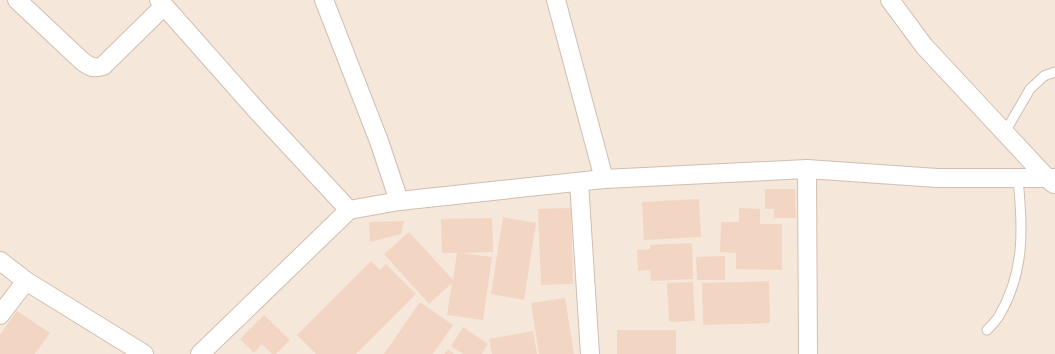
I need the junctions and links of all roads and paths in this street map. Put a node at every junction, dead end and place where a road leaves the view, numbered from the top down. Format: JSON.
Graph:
{"nodes":[{"id":1,"x":17,"y":0,"type":"edge"},
{"id":2,"x":324,"y":0,"type":"edge"},
{"id":3,"x":556,"y":0,"type":"edge"},
{"id":4,"x":890,"y":0,"type":"edge"},
{"id":5,"x":162,"y":3,"type":"edge"},
{"id":6,"x":1055,"y":72,"type":"edge"},
{"id":7,"x":1004,"y":132,"type":"junction"},
{"id":8,"x":807,"y":169,"type":"junction"},
{"id":9,"x":604,"y":179,"type":"junction"},
{"id":10,"x":1018,"y":179,"type":"junction"},
{"id":11,"x":1053,"y":180,"type":"edge"},
{"id":12,"x":579,"y":182,"type":"junction"},
{"id":13,"x":399,"y":201,"type":"junction"},
{"id":14,"x":349,"y":210,"type":"junction"},
{"id":15,"x":0,"y":261,"type":"edge"},
{"id":16,"x":26,"y":281,"type":"junction"},
{"id":17,"x":0,"y":315,"type":"edge"},
{"id":18,"x":987,"y":330,"type":"dead end"},
{"id":19,"x":208,"y":353,"type":"edge"},
{"id":20,"x":144,"y":354,"type":"edge"},
{"id":21,"x":590,"y":354,"type":"edge"},
{"id":22,"x":808,"y":354,"type":"edge"}],
"edges":[{"from":1,"to":5,"type":"street"},
{"from":2,"to":13,"type":"street"},
{"from":3,"to":9,"type":"street"},
{"from":4,"to":7,"type":"street"},
{"from":5,"to":14,"type":"street"},
{"from":6,"to":7,"type":"lane"},
{"from":7,"to":11,"type":"street"},
{"from":8,"to":9,"type":"street"},
{"from":8,"to":10,"type":"street"},
{"from":8,"to":22,"type":"street"},
{"from":9,"to":12,"type":"street"},
{"from":10,"to":11,"type":"street"},
{"from":10,"to":18,"type":"lane"},
{"from":12,"to":13,"type":"street"},
{"from":12,"to":21,"type":"street"},
{"from":13,"to":14,"type":"street"},
{"from":14,"to":19,"type":"street"},
{"from":15,"to":16,"type":"street"},
{"from":16,"to":17,"type":"street"},
{"from":16,"to":20,"type":"street"}]}
